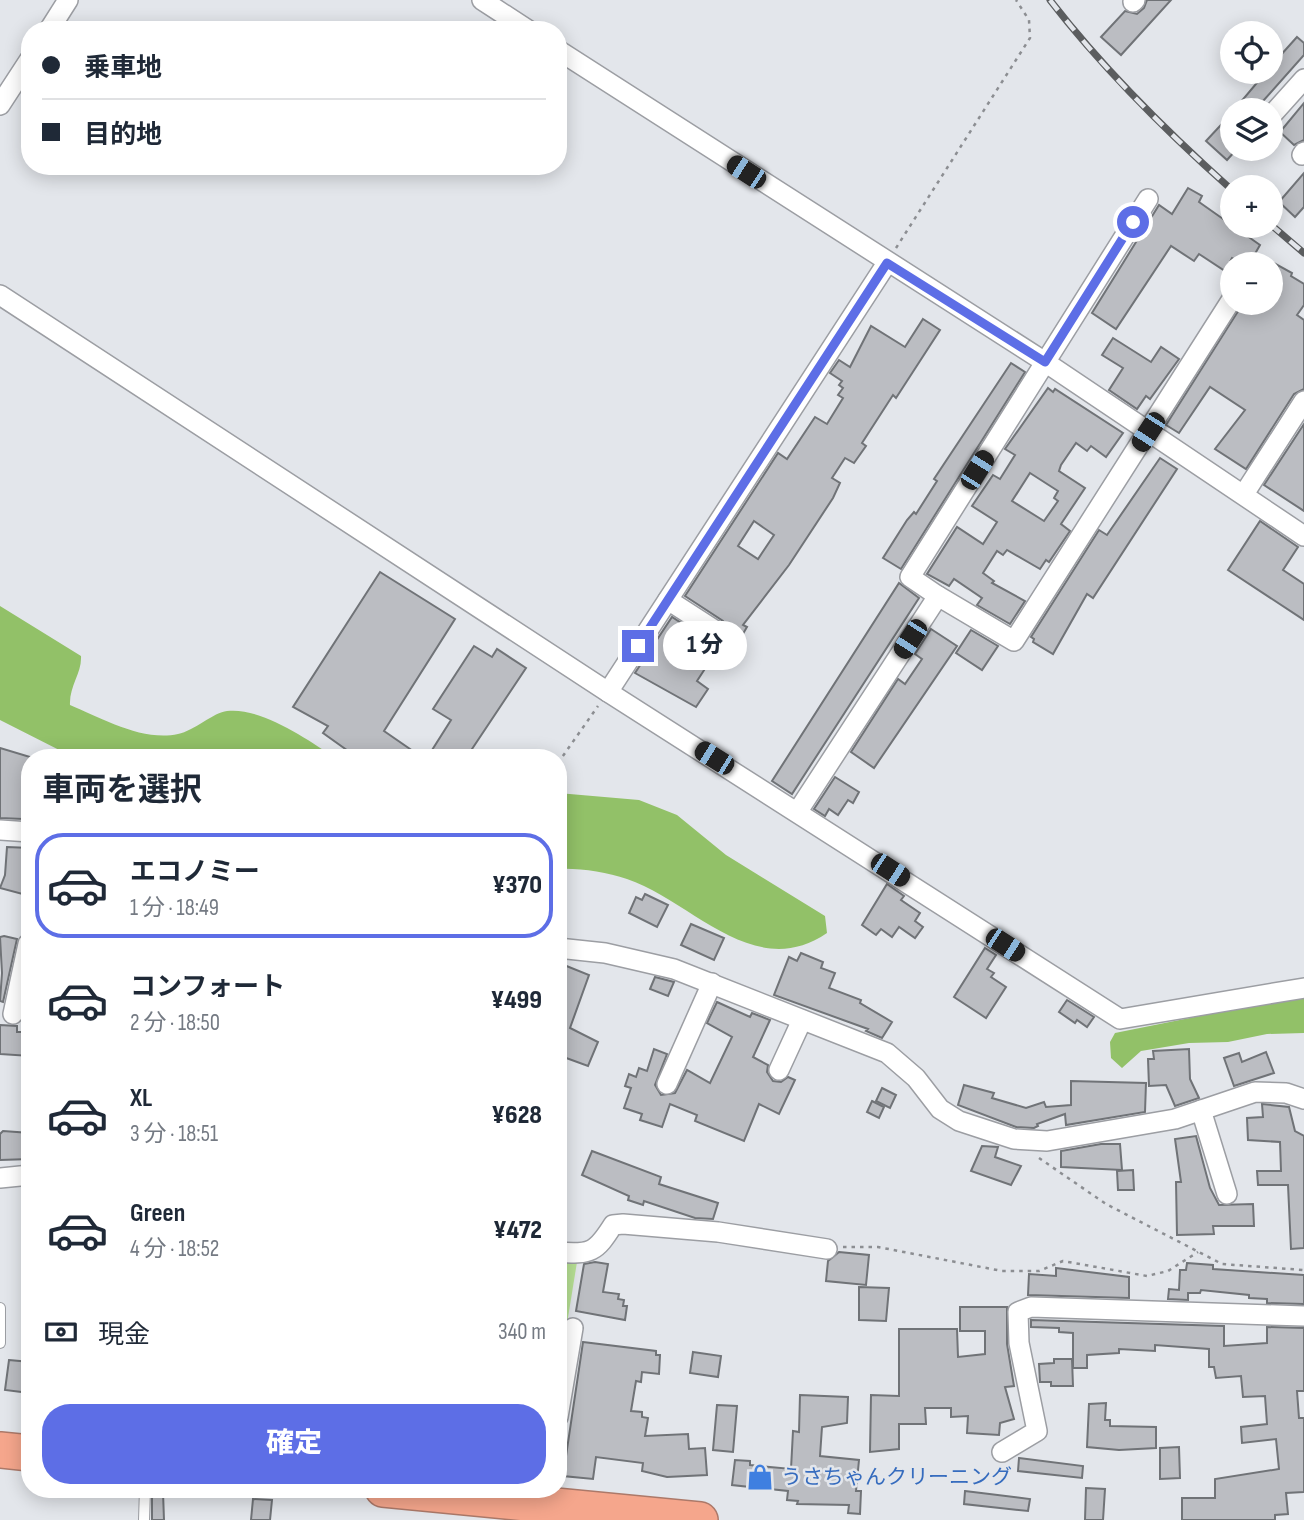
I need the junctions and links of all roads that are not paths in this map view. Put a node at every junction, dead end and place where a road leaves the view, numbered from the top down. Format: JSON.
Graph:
{"nodes":[{"id":1,"x":68,"y":0,"type":"edge"},
{"id":2,"x":482,"y":0,"type":"edge"},
{"id":3,"x":54,"y":21,"type":"edge"},
{"id":4,"x":514,"y":21,"type":"edge"},
{"id":5,"x":567,"y":56,"type":"edge"},
{"id":6,"x":21,"y":72,"type":"edge"},
{"id":7,"x":1304,"y":79,"type":"edge"},
{"id":8,"x":1283,"y":102,"type":"edge"},
{"id":9,"x":0,"y":104,"type":"edge"},
{"id":10,"x":1148,"y":199,"type":"dead end"},
{"id":11,"x":887,"y":263,"type":"junction"},
{"id":12,"x":0,"y":295,"type":"edge"},
{"id":13,"x":1222,"y":315,"type":"edge"},
{"id":14,"x":1045,"y":362,"type":"junction"},
{"id":15,"x":1304,"y":401,"type":"edge"},
{"id":16,"x":1148,"y":432,"type":"junction"},
{"id":17,"x":1244,"y":494,"type":"junction"},
{"id":18,"x":1304,"y":536,"type":"edge"},
{"id":19,"x":938,"y":596,"type":"junction"},
{"id":20,"x":667,"y":600,"type":"junction"},
{"id":21,"x":716,"y":631,"type":"dead end"},
{"id":22,"x":608,"y":692,"type":"junction"},
{"id":23,"x":798,"y":811,"type":"junction"},
{"id":24,"x":21,"y":833,"type":"edge"},
{"id":25,"x":2,"y":835,"type":"edge"},
{"id":26,"x":567,"y":949,"type":"edge"},
{"id":27,"x":21,"y":978,"type":"edge"},
{"id":28,"x":712,"y":983,"type":"junction"},
{"id":29,"x":1304,"y":988,"type":"edge"},
{"id":30,"x":14,"y":1013,"type":"edge"},
{"id":31,"x":802,"y":1020,"type":"junction"},
{"id":32,"x":779,"y":1070,"type":"dead end"},
{"id":33,"x":667,"y":1084,"type":"dead end"},
{"id":34,"x":1304,"y":1099,"type":"edge"},
{"id":35,"x":1201,"y":1110,"type":"junction"},
{"id":36,"x":21,"y":1176,"type":"edge"},
{"id":37,"x":0,"y":1178,"type":"edge"},
{"id":38,"x":1227,"y":1194,"type":"dead end"},
{"id":39,"x":827,"y":1249,"type":"road end"},
{"id":40,"x":567,"y":1252,"type":"edge"},
{"id":41,"x":0,"y":1308,"type":"edge"},
{"id":42,"x":1304,"y":1317,"type":"edge"},
{"id":43,"x":573,"y":1328,"type":"dead end"},
{"id":44,"x":0,"y":1343,"type":"edge"},
{"id":45,"x":567,"y":1364,"type":"edge"},
{"id":46,"x":0,"y":1450,"type":"edge"},
{"id":47,"x":21,"y":1452,"type":"edge"},
{"id":48,"x":1002,"y":1452,"type":"dead end"},
{"id":49,"x":145,"y":1498,"type":"edge"},
{"id":50,"x":442,"y":1498,"type":"edge"},
{"id":51,"x":552,"y":1498,"type":"edge"},
{"id":52,"x":514,"y":1511,"type":"edge"},
{"id":53,"x":144,"y":1520,"type":"edge"},
{"id":54,"x":700,"y":1520,"type":"edge"}],
"edges":[{"from":1,"to":3,"type":"street"},
{"from":2,"to":4,"type":"street"},
{"from":5,"to":11,"type":"street"},
{"from":6,"to":9,"type":"street"},
{"from":7,"to":8,"type":"street"},
{"from":10,"to":14,"type":"street"},
{"from":11,"to":14,"type":"street"},
{"from":11,"to":20,"type":"street"},
{"from":12,"to":22,"type":"street"},
{"from":13,"to":16,"type":"street"},
{"from":14,"to":16,"type":"street"},
{"from":14,"to":19,"type":"street"},
{"from":15,"to":17,"type":"street"},
{"from":16,"to":17,"type":"street"},
{"from":16,"to":19,"type":"street"},
{"from":17,"to":18,"type":"street"},
{"from":19,"to":23,"type":"street"},
{"from":20,"to":21,"type":"street"},
{"from":20,"to":22,"type":"street"},
{"from":22,"to":23,"type":"street"},
{"from":23,"to":29,"type":"street"},
{"from":24,"to":25,"type":"street"},
{"from":26,"to":28,"type":"street"},
{"from":27,"to":30,"type":"street"},
{"from":28,"to":31,"type":"street"},
{"from":28,"to":33,"type":"street"},
{"from":31,"to":32,"type":"street"},
{"from":31,"to":35,"type":"street"},
{"from":34,"to":35,"type":"street"},
{"from":35,"to":38,"type":"street"},
{"from":36,"to":37,"type":"street"},
{"from":39,"to":40,"type":"street"},
{"from":41,"to":44,"type":"lane"},
{"from":42,"to":48,"type":"street"},
{"from":43,"to":45,"type":"street"},
{"from":46,"to":47,"type":"highway"},
{"from":49,"to":53,"type":"lane"},
{"from":50,"to":52,"type":"highway"},
{"from":51,"to":52,"type":"highway"},
{"from":51,"to":54,"type":"highway"}]}
